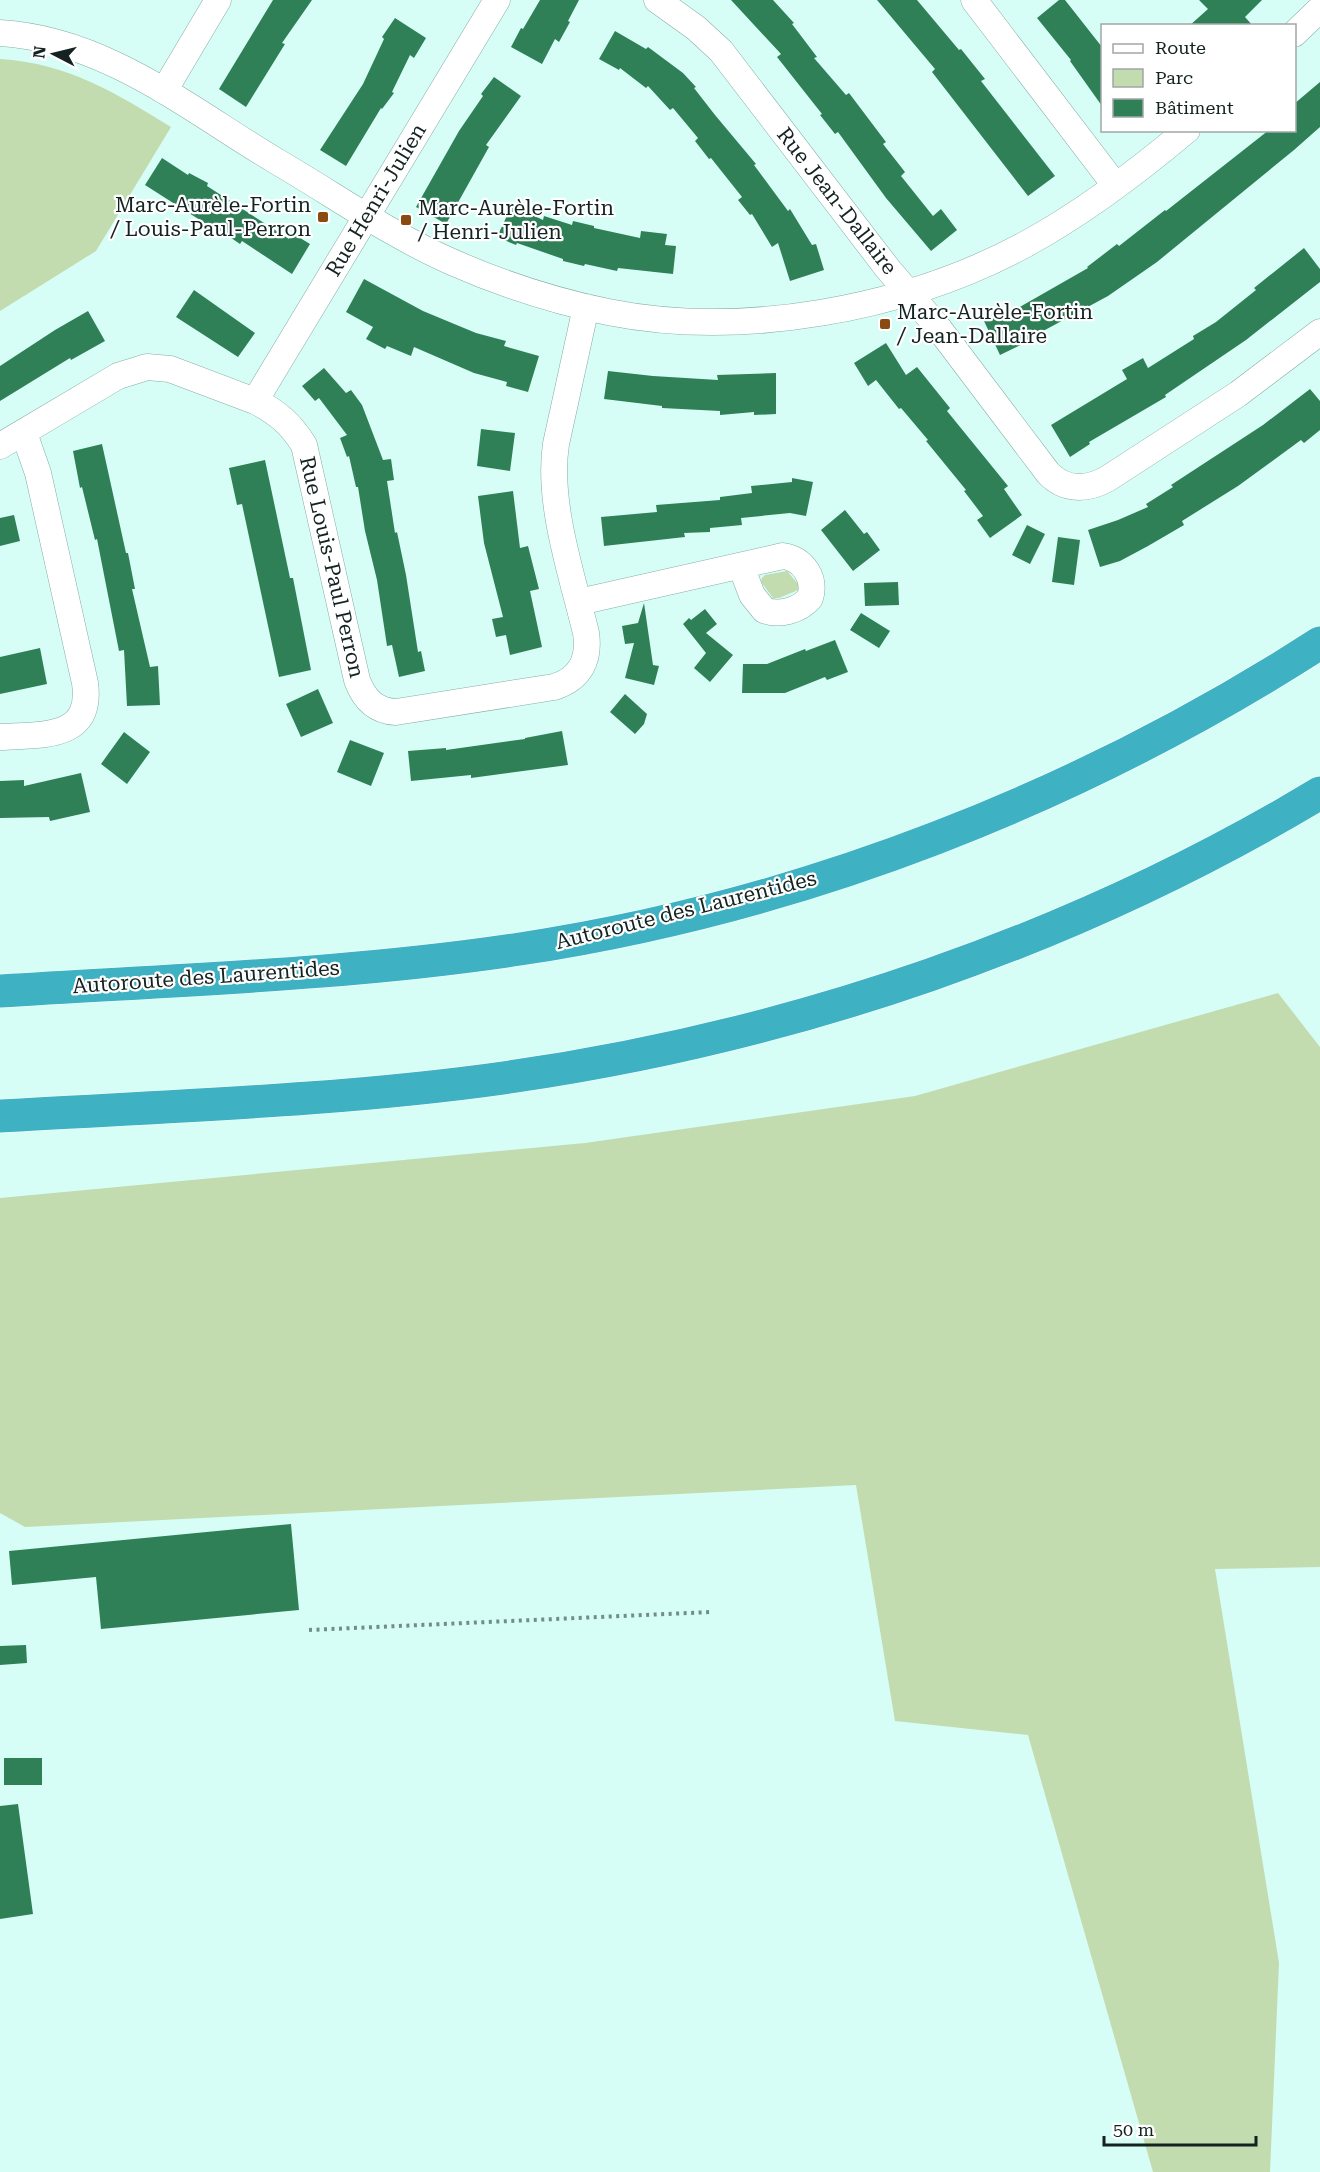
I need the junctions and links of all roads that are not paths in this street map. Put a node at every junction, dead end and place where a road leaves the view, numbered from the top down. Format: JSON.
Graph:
{"nodes":[{"id":1,"x":218,"y":0,"type":"edge"},
{"id":2,"x":497,"y":0,"type":"edge"},
{"id":3,"x":657,"y":0,"type":"edge"},
{"id":4,"x":988,"y":5,"type":"edge"},
{"id":5,"x":1320,"y":9,"type":"edge"},
{"id":6,"x":1296,"y":32,"type":"edge"},
{"id":7,"x":0,"y":33,"type":"edge"},
{"id":8,"x":164,"y":91,"type":"junction"},
{"id":9,"x":1184,"y":132,"type":"edge"},
{"id":10,"x":1115,"y":185,"type":"junction"},
{"id":11,"x":367,"y":215,"type":"junction"},
{"id":12,"x":909,"y":292,"type":"junction"},
{"id":13,"x":586,"y":307,"type":"junction"},
{"id":14,"x":1320,"y":332,"type":"edge"},
{"id":15,"x":255,"y":401,"type":"junction"},
{"id":16,"x":24,"y":433,"type":"junction"},
{"id":17,"x":0,"y":446,"type":"edge"},
{"id":18,"x":741,"y":566,"type":"dead end"},
{"id":19,"x":579,"y":602,"type":"junction"},
{"id":20,"x":1320,"y":643,"type":"edge"},
{"id":21,"x":0,"y":737,"type":"edge"},
{"id":22,"x":1320,"y":793,"type":"edge"},
{"id":23,"x":0,"y":991,"type":"edge"},
{"id":24,"x":0,"y":1116,"type":"edge"}],
"edges":[{"from":1,"to":8,"type":"street"},
{"from":2,"to":11,"type":"street","name":"Rue Henri-Julien"},
{"from":3,"to":12,"type":"street","name":"Rue Jean-Dallaire"},
{"from":4,"to":10,"type":"street"},
{"from":5,"to":6,"type":"street"},
{"from":7,"to":8,"type":"street"},
{"from":8,"to":11,"type":"street"},
{"from":9,"to":10,"type":"street"},
{"from":10,"to":12,"type":"street"},
{"from":11,"to":13,"type":"street"},
{"from":11,"to":15,"type":"street","name":"Rue Henri-Julien"},
{"from":12,"to":13,"type":"street"},
{"from":12,"to":14,"type":"street","name":"Rue Jean-Dallaire"},
{"from":13,"to":19,"type":"street","name":"Rue Louis-Paul Perron"},
{"from":15,"to":16,"type":"street","name":"Rue Louis-Paul Perron"},
{"from":15,"to":19,"type":"street","name":"Rue Louis-Paul Perron"},
{"from":16,"to":17,"type":"street","name":"Rue Louis-Paul Perron"},
{"from":16,"to":21,"type":"street"},
{"from":18,"to":19,"type":"street"},
{"from":20,"to":23,"type":"highway","name":"Autoroute des Laurentides"},
{"from":22,"to":24,"type":"highway"}]}
